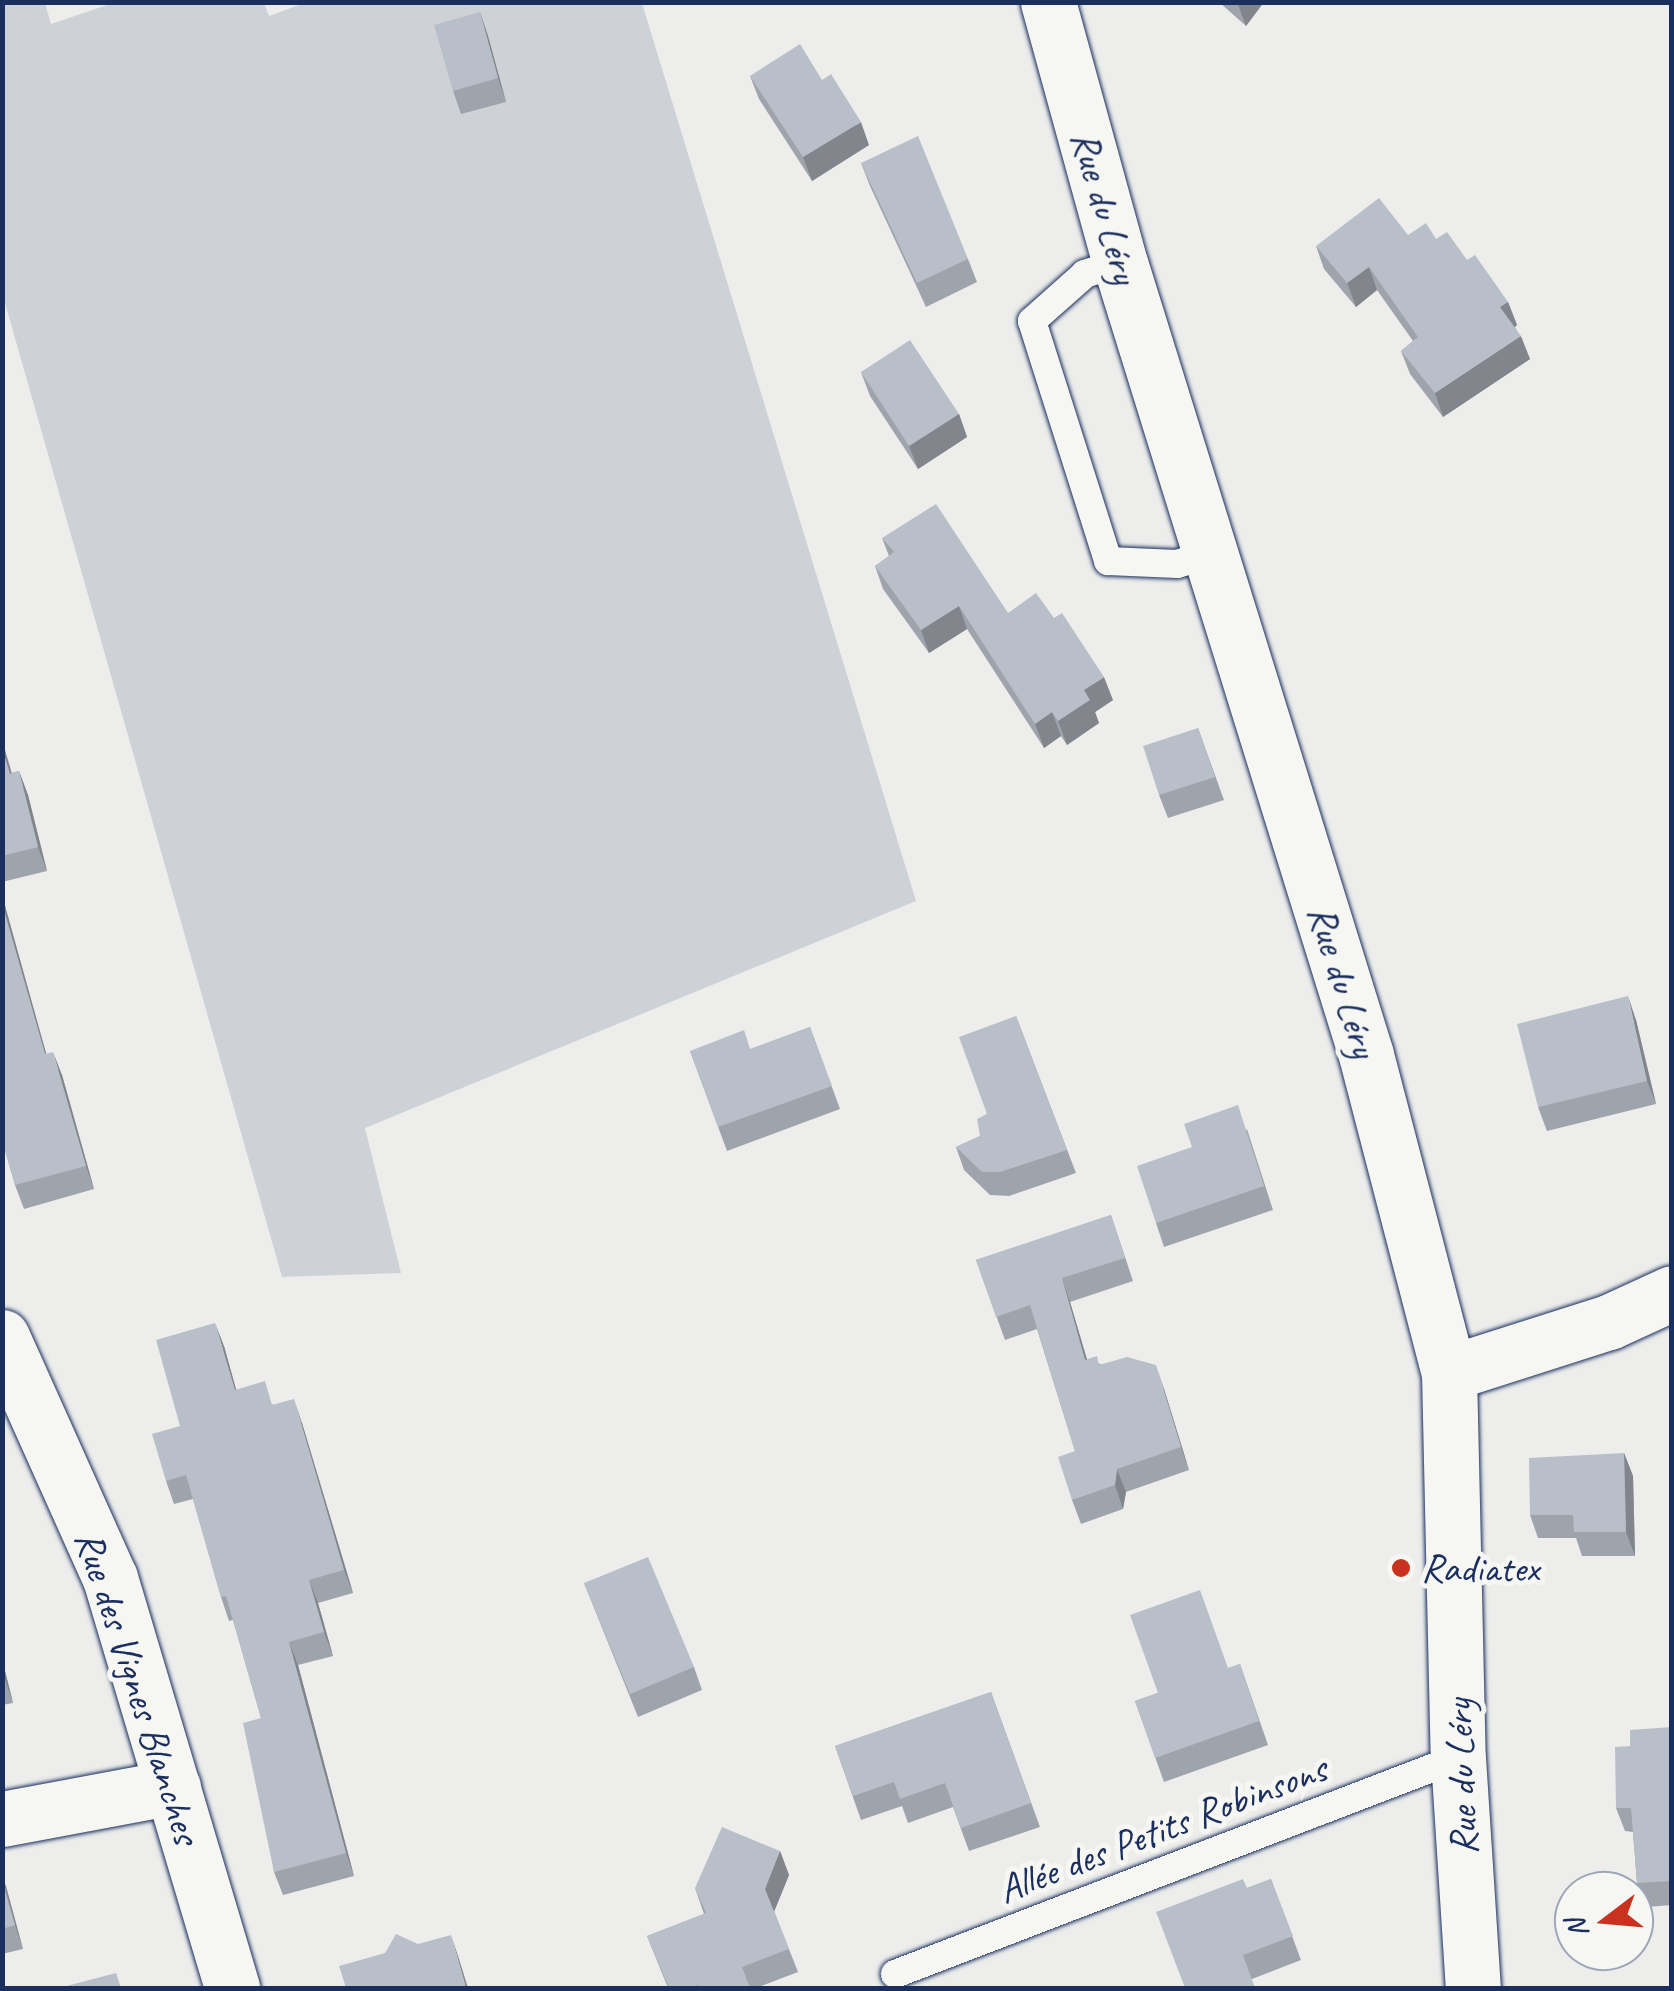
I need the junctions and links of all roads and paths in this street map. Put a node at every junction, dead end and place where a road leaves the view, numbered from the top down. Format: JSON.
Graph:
{"nodes":[{"id":1,"x":1048,"y":2,"type":"edge"},
{"id":2,"x":1120,"y":263,"type":"junction"},
{"id":3,"x":1210,"y":554,"type":"junction"},
{"id":4,"x":1672,"y":1293,"type":"edge"},
{"id":5,"x":2,"y":1337,"type":"edge"},
{"id":6,"x":1449,"y":1374,"type":"junction"},
{"id":7,"x":1458,"y":1758,"type":"junction"},
{"id":8,"x":173,"y":1787,"type":"junction"},
{"id":9,"x":2,"y":1819,"type":"edge"},
{"id":10,"x":896,"y":1974,"type":"dead end"},
{"id":11,"x":232,"y":1988,"type":"edge"},
{"id":12,"x":1473,"y":1988,"type":"edge"}],
"edges":[{"from":1,"to":2,"type":"street","name":"Rue du Léry"},
{"from":2,"to":3,"type":"street","name":"Rue du Léry"},
{"from":2,"to":3,"type":"lane"},
{"from":3,"to":6,"type":"street","name":"Rue du Léry"},
{"from":4,"to":6,"type":"street"},
{"from":5,"to":8,"type":"street","name":"Rue des Vignes Blanches"},
{"from":6,"to":7,"type":"street","name":"Rue du Léry"},
{"from":7,"to":10,"type":"lane","name":"Allée des Petits Robinsons"},
{"from":7,"to":12,"type":"street","name":"Rue du Léry"},
{"from":8,"to":9,"type":"street"},
{"from":8,"to":11,"type":"street","name":"Rue des Vignes Blanches"}]}
